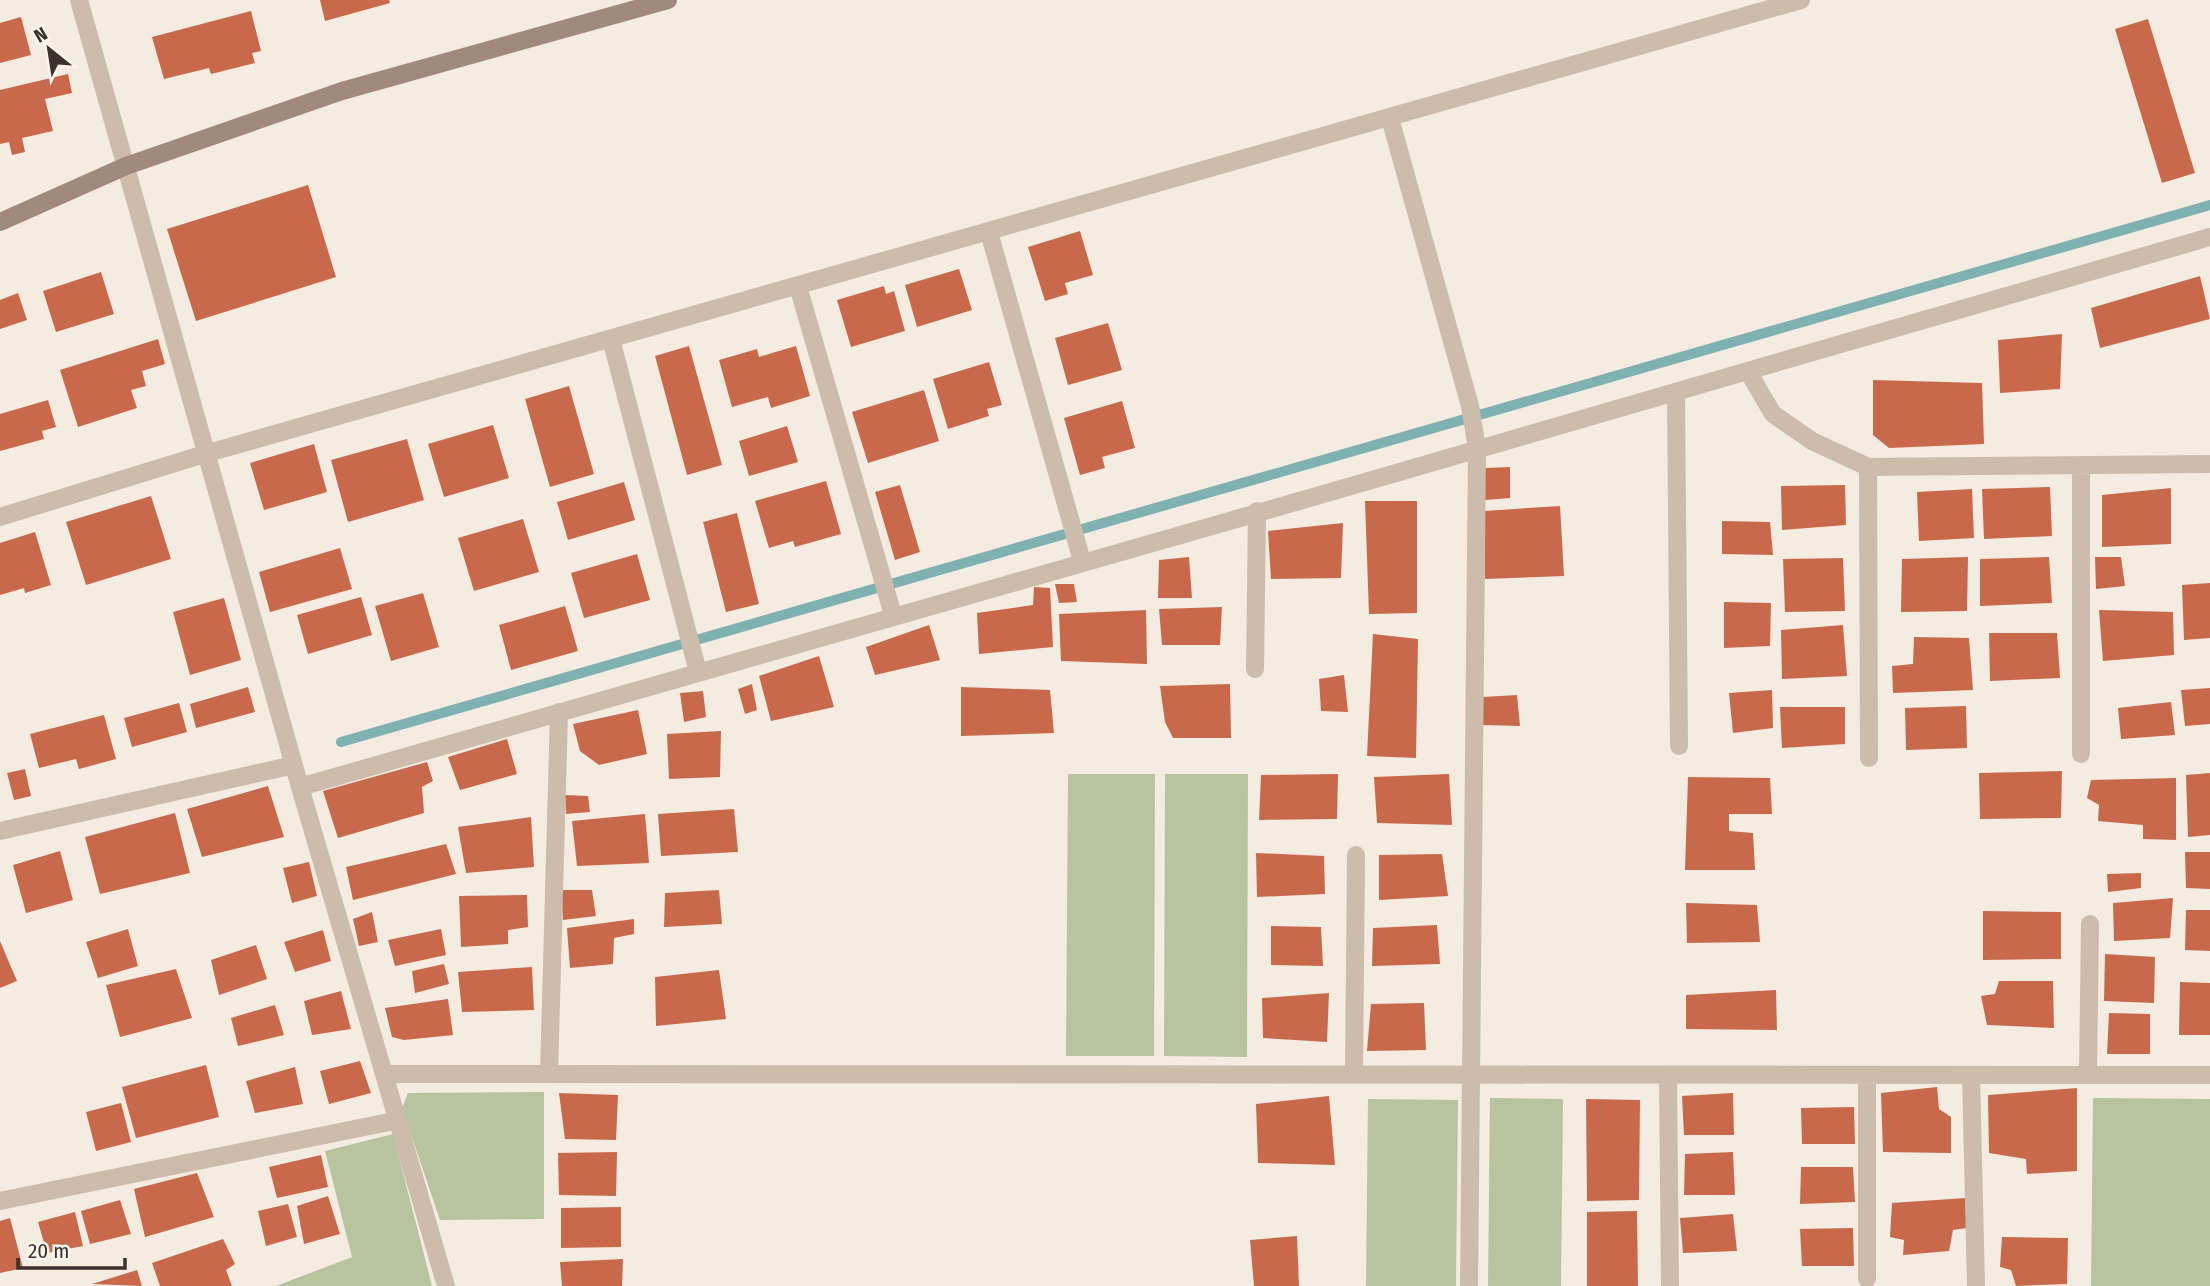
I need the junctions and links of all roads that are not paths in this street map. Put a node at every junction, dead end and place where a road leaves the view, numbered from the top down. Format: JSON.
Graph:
{"nodes":[{"id":1,"x":79,"y":0,"type":"edge"},
{"id":2,"x":668,"y":0,"type":"edge"},
{"id":3,"x":1801,"y":0,"type":"edge"},
{"id":4,"x":1390,"y":118,"type":"junction"},
{"id":5,"x":126,"y":166,"type":"junction"},
{"id":6,"x":0,"y":222,"type":"edge"},
{"id":7,"x":989,"y":232,"type":"junction"},
{"id":8,"x":2210,"y":237,"type":"edge"},
{"id":9,"x":797,"y":286,"type":"junction"},
{"id":10,"x":611,"y":339,"type":"junction"},
{"id":11,"x":1749,"y":373,"type":"junction"},
{"id":12,"x":1676,"y":393,"type":"junction"},
{"id":13,"x":1475,"y":441,"type":"junction"},
{"id":14,"x":208,"y":453,"type":"junction"},
{"id":15,"x":2210,"y":464,"type":"edge"},
{"id":16,"x":1868,"y":467,"type":"junction"},
{"id":17,"x":2081,"y":467,"type":"junction"},
{"id":18,"x":1257,"y":511,"type":"junction"},
{"id":19,"x":0,"y":517,"type":"edge"},
{"id":20,"x":1079,"y":553,"type":"junction"},
{"id":21,"x":894,"y":615,"type":"junction"},
{"id":22,"x":1255,"y":669,"type":"dead end"},
{"id":23,"x":698,"y":672,"type":"junction"},
{"id":24,"x":559,"y":712,"type":"junction"},
{"id":25,"x":1679,"y":746,"type":"dead end"},
{"id":26,"x":2081,"y":754,"type":"dead end"},
{"id":27,"x":1869,"y":758,"type":"dead end"},
{"id":28,"x":294,"y":765,"type":"junction"},
{"id":29,"x":300,"y":787,"type":"junction"},
{"id":30,"x":0,"y":831,"type":"edge"},
{"id":31,"x":1356,"y":855,"type":"dead end"},
{"id":32,"x":2090,"y":924,"type":"dead end"},
{"id":33,"x":385,"y":1074,"type":"junction"},
{"id":34,"x":548,"y":1074,"type":"junction"},
{"id":35,"x":1353,"y":1075,"type":"junction"},
{"id":36,"x":1471,"y":1075,"type":"junction"},
{"id":37,"x":1668,"y":1075,"type":"junction"},
{"id":38,"x":1867,"y":1075,"type":"junction"},
{"id":39,"x":1971,"y":1075,"type":"junction"},
{"id":40,"x":2088,"y":1075,"type":"junction"},
{"id":41,"x":2210,"y":1076,"type":"edge"},
{"id":42,"x":399,"y":1120,"type":"junction"},
{"id":43,"x":0,"y":1201,"type":"edge"},
{"id":44,"x":1867,"y":1279,"type":"dead end"},
{"id":45,"x":446,"y":1286,"type":"edge"},
{"id":46,"x":1469,"y":1286,"type":"edge"},
{"id":47,"x":1670,"y":1286,"type":"edge"},
{"id":48,"x":1976,"y":1286,"type":"edge"}],
"edges":[{"from":1,"to":5,"type":"street"},
{"from":2,"to":5,"type":"street"},
{"from":3,"to":4,"type":"street"},
{"from":4,"to":7,"type":"street"},
{"from":4,"to":13,"type":"street"},
{"from":5,"to":6,"type":"street"},
{"from":5,"to":14,"type":"street"},
{"from":7,"to":9,"type":"street"},
{"from":7,"to":20,"type":"street"},
{"from":8,"to":11,"type":"street"},
{"from":9,"to":10,"type":"street"},
{"from":9,"to":21,"type":"street"},
{"from":10,"to":14,"type":"street"},
{"from":10,"to":23,"type":"street"},
{"from":11,"to":12,"type":"street"},
{"from":11,"to":16,"type":"street"},
{"from":12,"to":13,"type":"street"},
{"from":12,"to":25,"type":"street"},
{"from":13,"to":18,"type":"street"},
{"from":13,"to":36,"type":"street"},
{"from":14,"to":19,"type":"street"},
{"from":14,"to":28,"type":"street"},
{"from":15,"to":17,"type":"street"},
{"from":16,"to":17,"type":"street"},
{"from":16,"to":27,"type":"street"},
{"from":17,"to":26,"type":"street"},
{"from":18,"to":20,"type":"street"},
{"from":18,"to":22,"type":"street"},
{"from":20,"to":21,"type":"street"},
{"from":21,"to":23,"type":"street"},
{"from":23,"to":24,"type":"street"},
{"from":24,"to":29,"type":"street"},
{"from":24,"to":34,"type":"street"},
{"from":28,"to":29,"type":"street"},
{"from":28,"to":30,"type":"street"},
{"from":29,"to":33,"type":"street"},
{"from":31,"to":35,"type":"street"},
{"from":32,"to":40,"type":"street"},
{"from":33,"to":34,"type":"street"},
{"from":33,"to":42,"type":"street"},
{"from":34,"to":35,"type":"street"},
{"from":35,"to":36,"type":"street"},
{"from":36,"to":37,"type":"street"},
{"from":36,"to":46,"type":"street"},
{"from":37,"to":38,"type":"street"},
{"from":37,"to":47,"type":"street"},
{"from":38,"to":39,"type":"street"},
{"from":38,"to":44,"type":"street"},
{"from":39,"to":40,"type":"street"},
{"from":39,"to":48,"type":"street"},
{"from":40,"to":41,"type":"street"},
{"from":42,"to":43,"type":"street"},
{"from":42,"to":45,"type":"street"}]}
